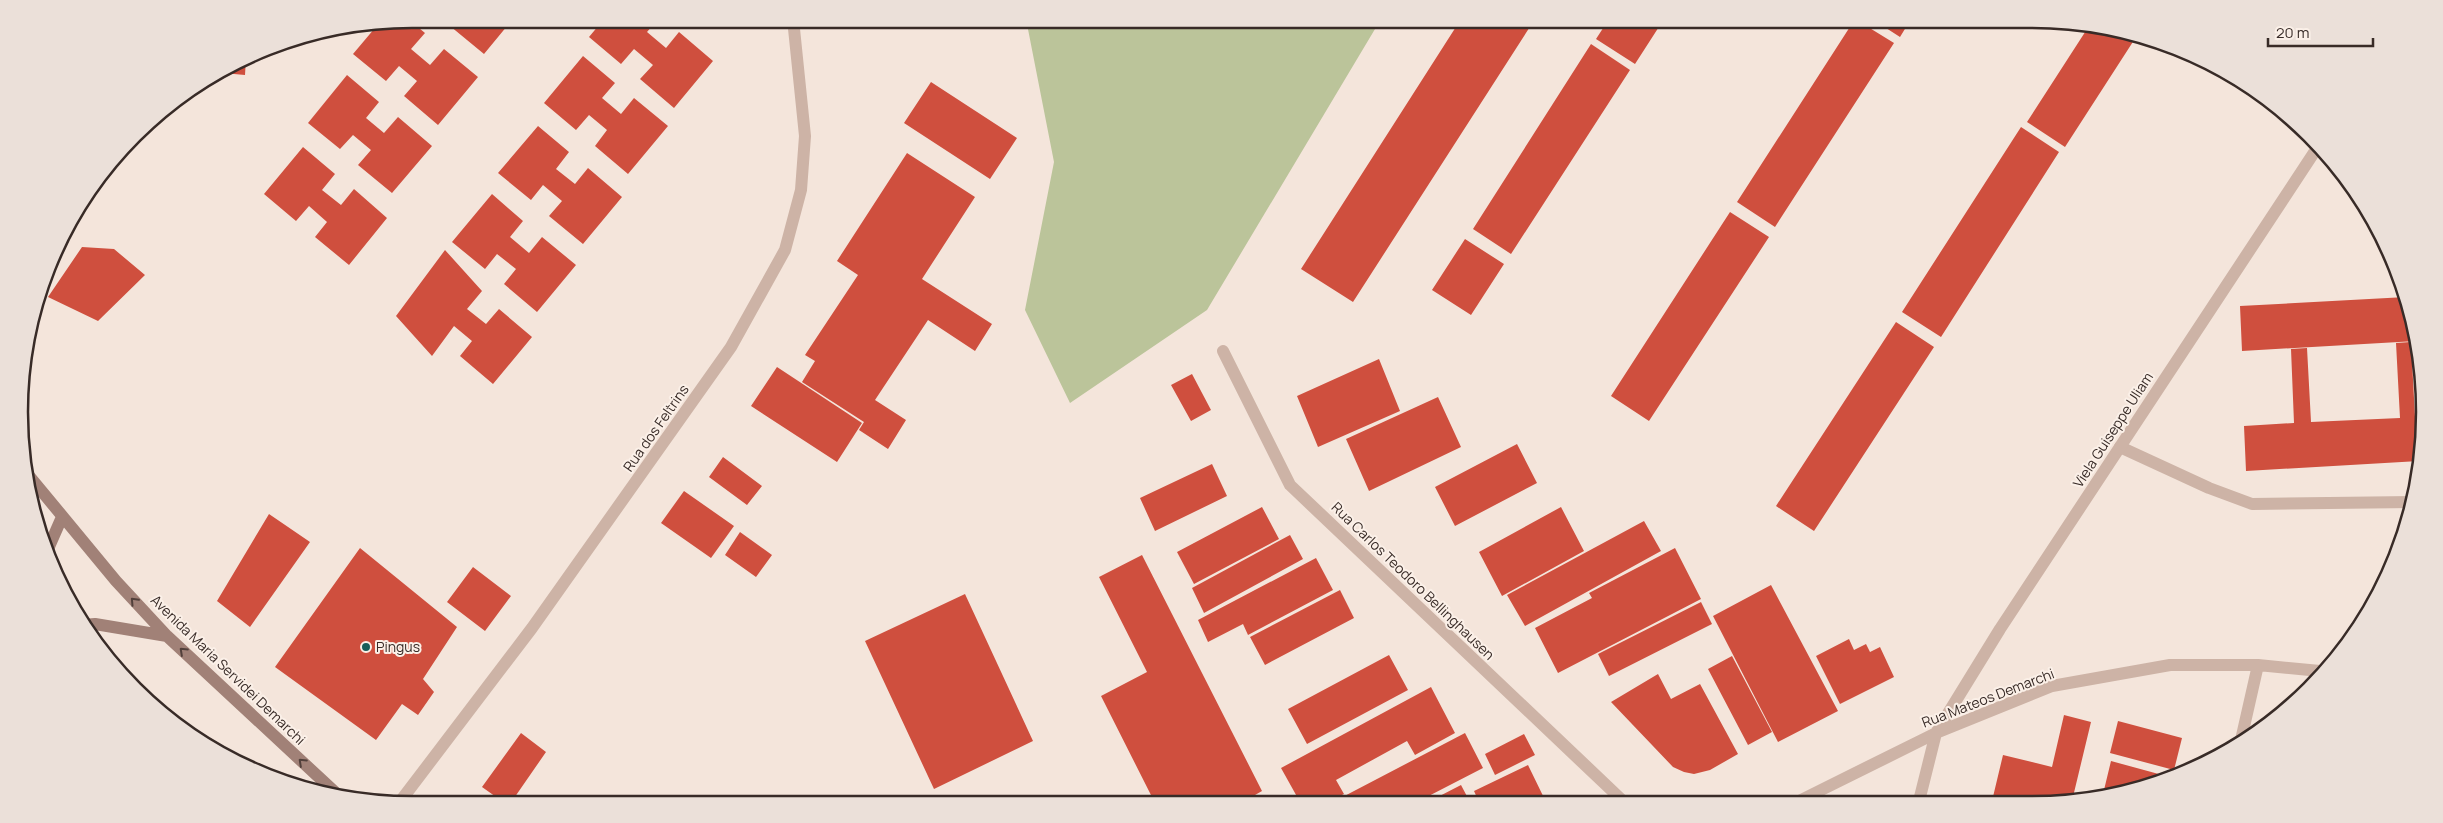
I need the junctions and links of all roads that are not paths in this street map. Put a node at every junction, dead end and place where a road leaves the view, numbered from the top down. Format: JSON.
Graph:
{"nodes":[{"id":1,"x":794,"y":28,"type":"edge"},
{"id":2,"x":2314,"y":152,"type":"edge"},
{"id":3,"x":1223,"y":351,"type":"dead end"},
{"id":4,"x":2120,"y":447,"type":"junction"},
{"id":5,"x":34,"y":483,"type":"edge"},
{"id":6,"x":2404,"y":502,"type":"edge"},
{"id":7,"x":62,"y":517,"type":"junction"},
{"id":8,"x":51,"y":542,"type":"edge"},
{"id":9,"x":92,"y":624,"type":"edge"},
{"id":10,"x":167,"y":636,"type":"junction"},
{"id":11,"x":2258,"y":665,"type":"junction"},
{"id":12,"x":2315,"y":670,"type":"edge"},
{"id":13,"x":1936,"y":733,"type":"junction"},
{"id":14,"x":2242,"y":733,"type":"edge"},
{"id":15,"x":328,"y":786,"type":"edge"},
{"id":16,"x":405,"y":796,"type":"edge"},
{"id":17,"x":1618,"y":796,"type":"edge"},
{"id":18,"x":1809,"y":796,"type":"edge"},
{"id":19,"x":1920,"y":796,"type":"edge"}],
"edges":[{"from":1,"to":16,"type":"street","name":"Rua dos Feltrins"},
{"from":2,"to":4,"type":"street","name":"Viela Guiseppe Uliam"},
{"from":3,"to":17,"type":"street","name":"Rua Carlos Teodoro Bellinghausen"},
{"from":4,"to":6,"type":"street"},
{"from":4,"to":13,"type":"street","name":"Viela Guiseppe Uliam"},
{"from":5,"to":7,"type":"main road","name":"Avenida Maria Servidei Demarchi"},
{"from":7,"to":8,"type":"main road"},
{"from":10,"to":7,"type":"main road","name":"Avenida Maria Servidei Demarchi","one_way":true},
{"from":9,"to":10,"type":"main road"},
{"from":15,"to":10,"type":"main road","name":"Avenida Maria Servidei Demarchi","one_way":true},
{"from":11,"to":12,"type":"street","name":"Rua Mateos Demarchi"},
{"from":11,"to":13,"type":"street","name":"Rua Mateos Demarchi"},
{"from":11,"to":14,"type":"street"},
{"from":13,"to":18,"type":"street","name":"Rua Mateos Demarchi"},
{"from":13,"to":19,"type":"street"}]}
